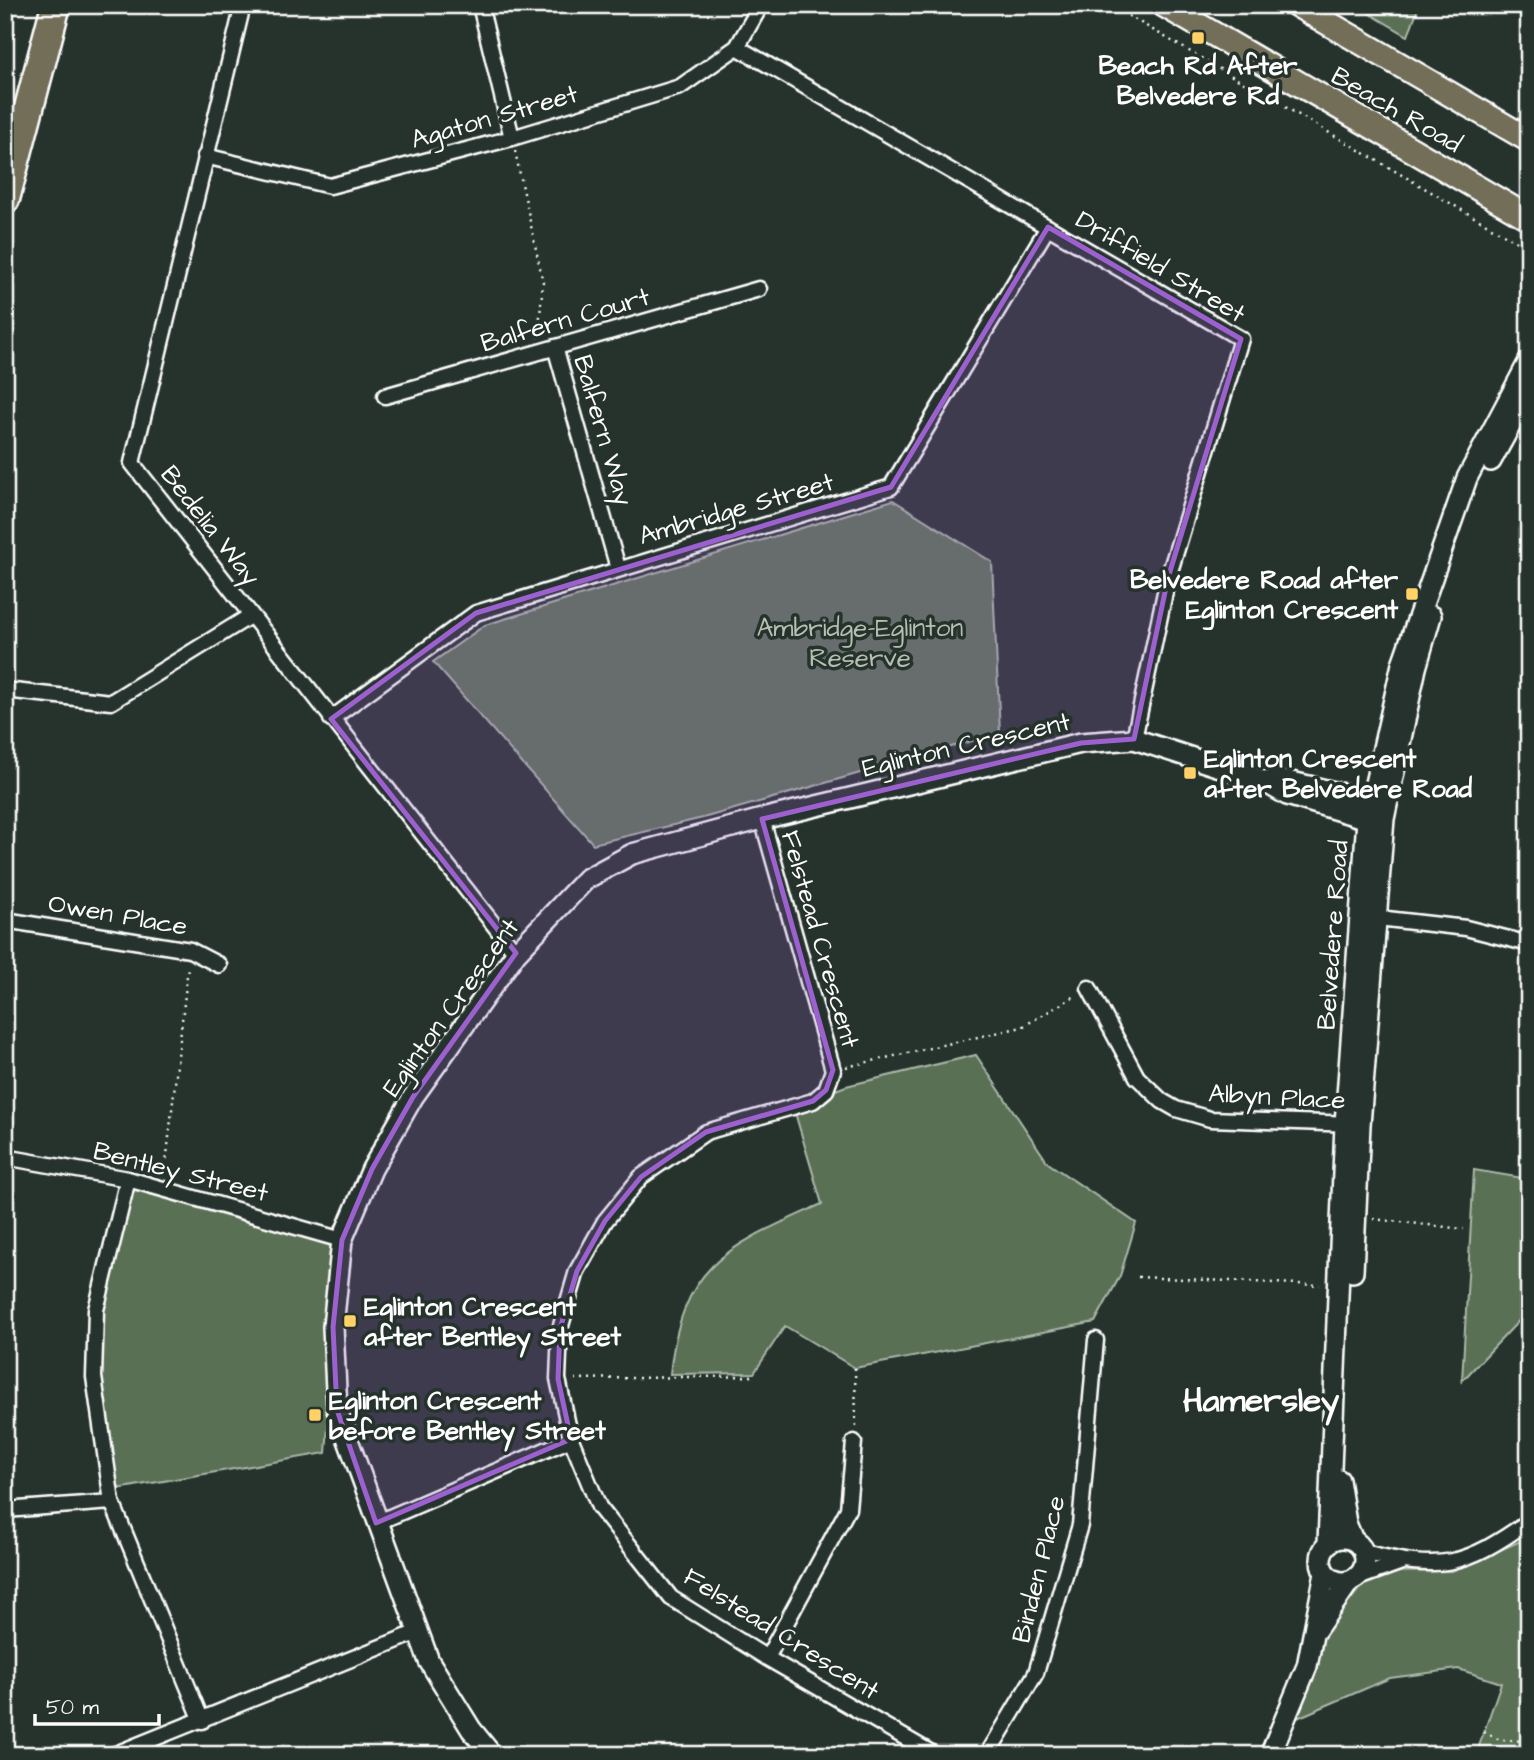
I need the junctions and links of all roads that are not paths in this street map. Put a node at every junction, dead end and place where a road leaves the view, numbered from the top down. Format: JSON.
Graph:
{"nodes":[{"id":1,"x":56,"y":5,"type":"edge"},
{"id":2,"x":243,"y":5,"type":"edge"},
{"id":3,"x":483,"y":5,"type":"edge"},
{"id":4,"x":761,"y":5,"type":"edge"},
{"id":5,"x":1164,"y":5,"type":"edge"},
{"id":6,"x":1172,"y":5,"type":"edge"},
{"id":7,"x":1297,"y":5,"type":"edge"},
{"id":8,"x":1193,"y":22,"type":"junction"},
{"id":9,"x":737,"y":47,"type":"junction"},
{"id":10,"x":512,"y":138,"type":"junction"},
{"id":11,"x":1529,"y":139,"type":"edge"},
{"id":12,"x":205,"y":156,"type":"junction"},
{"id":13,"x":5,"y":199,"type":"edge"},
{"id":14,"x":1529,"y":218,"type":"edge"},
{"id":15,"x":1048,"y":227,"type":"junction"},
{"id":16,"x":759,"y":289,"type":"dead end"},
{"id":17,"x":555,"y":347,"type":"junction"},
{"id":18,"x":1529,"y":360,"type":"edge"},
{"id":19,"x":1529,"y":392,"type":"edge"},
{"id":20,"x":385,"y":397,"type":"dead end"},
{"id":21,"x":618,"y":568,"type":"junction"},
{"id":22,"x":250,"y":616,"type":"junction"},
{"id":23,"x":5,"y":690,"type":"edge"},
{"id":24,"x":331,"y":719,"type":"junction"},
{"id":25,"x":1134,"y":739,"type":"junction"},
{"id":26,"x":1377,"y":810,"type":"junction"},
{"id":27,"x":762,"y":819,"type":"junction"},
{"id":28,"x":1368,"y":917,"type":"junction"},
{"id":29,"x":5,"y":920,"type":"edge"},
{"id":30,"x":1529,"y":944,"type":"edge"},
{"id":31,"x":516,"y":953,"type":"junction"},
{"id":32,"x":219,"y":965,"type":"dead end"},
{"id":33,"x":1089,"y":988,"type":"road end"},
{"id":34,"x":1352,"y":1124,"type":"junction"},
{"id":35,"x":5,"y":1157,"type":"edge"},
{"id":36,"x":128,"y":1179,"type":"junction"},
{"id":37,"x":342,"y":1240,"type":"junction"},
{"id":38,"x":1096,"y":1340,"type":"dead end"},
{"id":39,"x":571,"y":1439,"type":"junction"},
{"id":40,"x":854,"y":1443,"type":"road end"},
{"id":41,"x":112,"y":1502,"type":"junction"},
{"id":42,"x":5,"y":1510,"type":"edge"},
{"id":43,"x":1529,"y":1521,"type":"edge"},
{"id":44,"x":376,"y":1523,"type":"junction"},
{"id":45,"x":1328,"y":1543,"type":"junction"},
{"id":46,"x":1359,"y":1546,"type":"junction"},
{"id":47,"x":1402,"y":1562,"type":"junction"},
{"id":48,"x":1325,"y":1573,"type":"junction"},
{"id":49,"x":1353,"y":1580,"type":"junction"},
{"id":50,"x":1316,"y":1630,"type":"junction"},
{"id":51,"x":418,"y":1632,"type":"junction"},
{"id":52,"x":767,"y":1658,"type":"junction"},
{"id":53,"x":202,"y":1721,"type":"junction"},
{"id":54,"x":113,"y":1755,"type":"edge"},
{"id":55,"x":492,"y":1755,"type":"edge"},
{"id":56,"x":935,"y":1755,"type":"edge"},
{"id":57,"x":987,"y":1755,"type":"edge"},
{"id":58,"x":1270,"y":1755,"type":"edge"}],
"edges":[{"from":1,"to":13,"type":"highway"},
{"from":2,"to":12,"type":"street","name":"Bedelia Way"},
{"from":3,"to":10,"type":"street"},
{"from":4,"to":9,"type":"street","name":"Agaton Street"},
{"from":5,"to":8,"type":"main road","name":"Beach Road"},
{"from":6,"to":8,"type":"street"},
{"from":7,"to":11,"type":"main road","name":"Beach Road"},
{"from":8,"to":14,"type":"main road","name":"Beach Road"},
{"from":9,"to":10,"type":"street","name":"Agaton Street"},
{"from":9,"to":15,"type":"street","name":"Driffield Street"},
{"from":10,"to":12,"type":"street","name":"Agaton Street"},
{"from":12,"to":22,"type":"street","name":"Bedelia Way"},
{"from":15,"to":21,"type":"street","name":"Ambridge Street"},
{"from":15,"to":25,"type":"street","name":"Driffield Street"},
{"from":16,"to":17,"type":"street","name":"Balfern Court"},
{"from":17,"to":20,"type":"street","name":"Balfern Court"},
{"from":17,"to":21,"type":"street","name":"Balfern Way"},
{"from":18,"to":26,"type":"street","name":"Belvedere Road"},
{"from":19,"to":26,"type":"street","name":"Belvedere Road"},
{"from":21,"to":24,"type":"street","name":"Ambridge Street"},
{"from":22,"to":23,"type":"street"},
{"from":22,"to":24,"type":"street","name":"Bedelia Way"},
{"from":24,"to":31,"type":"street","name":"Bedelia Way"},
{"from":25,"to":26,"type":"street","name":"Eglinton Crescent"},
{"from":25,"to":27,"type":"street","name":"Eglinton Crescent"},
{"from":26,"to":28,"type":"street","name":"Belvedere Road"},
{"from":27,"to":31,"type":"street","name":"Eglinton Crescent"},
{"from":27,"to":39,"type":"street","name":"Felstead Crescent"},
{"from":28,"to":30,"type":"street"},
{"from":28,"to":34,"type":"street","name":"Belvedere Road"},
{"from":29,"to":32,"type":"street","name":"Owen Place"},
{"from":31,"to":37,"type":"street","name":"Eglinton Crescent"},
{"from":33,"to":34,"type":"street","name":"Albyn Place"},
{"from":34,"to":45,"type":"street","name":"Belvedere Road"},
{"from":34,"to":46,"type":"street","name":"Belvedere Road"},
{"from":35,"to":36,"type":"street","name":"Bentley Street"},
{"from":36,"to":37,"type":"street","name":"Bentley Street"},
{"from":36,"to":41,"type":"street"},
{"from":37,"to":44,"type":"street","name":"Eglinton Crescent"},
{"from":38,"to":57,"type":"street","name":"Binden Place"},
{"from":39,"to":44,"type":"street"},
{"from":39,"to":52,"type":"street","name":"Felstead Crescent"},
{"from":40,"to":52,"type":"street"},
{"from":41,"to":42,"type":"street"},
{"from":41,"to":53,"type":"street"},
{"from":43,"to":47,"type":"street"},
{"from":44,"to":51,"type":"street","name":"Eglinton Crescent"},
{"from":45,"to":46,"type":"street"},
{"from":45,"to":48,"type":"street"},
{"from":46,"to":47,"type":"street"},
{"from":46,"to":49,"type":"street"},
{"from":47,"to":49,"type":"street"},
{"from":48,"to":49,"type":"street"},
{"from":48,"to":50,"type":"street"},
{"from":49,"to":50,"type":"street"},
{"from":50,"to":58,"type":"street"},
{"from":51,"to":53,"type":"street"},
{"from":51,"to":55,"type":"street","name":"Eglinton Crescent"},
{"from":52,"to":56,"type":"street","name":"Felstead Crescent"},
{"from":53,"to":54,"type":"street"}]}
